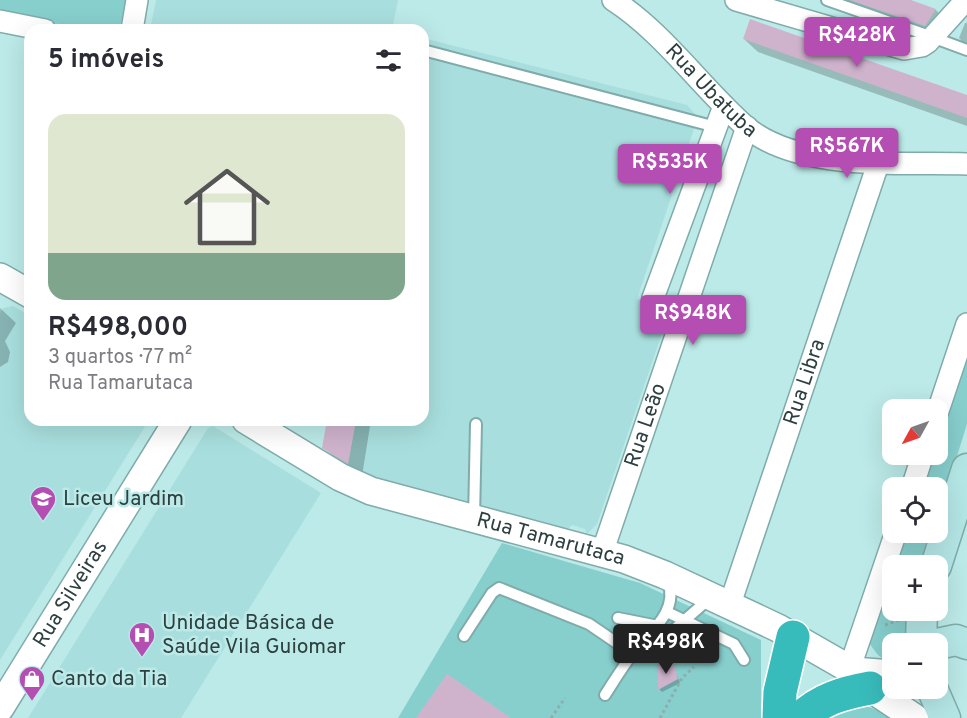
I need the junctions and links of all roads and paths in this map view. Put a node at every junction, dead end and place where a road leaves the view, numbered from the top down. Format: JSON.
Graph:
{"nodes":[{"id":1,"x":137,"y":0,"type":"edge"},
{"id":2,"x":612,"y":0,"type":"edge"},
{"id":3,"x":736,"y":0,"type":"edge"},
{"id":4,"x":827,"y":0,"type":"edge"},
{"id":5,"x":966,"y":0,"type":"edge"},
{"id":6,"x":0,"y":21,"type":"edge"},
{"id":7,"x":133,"y":24,"type":"edge"},
{"id":8,"x":24,"y":26,"type":"edge"},
{"id":9,"x":928,"y":36,"type":"junction"},
{"id":10,"x":967,"y":50,"type":"edge"},
{"id":11,"x":429,"y":52,"type":"edge"},
{"id":12,"x":724,"y":106,"type":"junction"},
{"id":13,"x":716,"y":127,"type":"junction"},
{"id":14,"x":747,"y":127,"type":"junction"},
{"id":15,"x":879,"y":161,"type":"junction"},
{"id":16,"x":967,"y":164,"type":"edge"},
{"id":17,"x":0,"y":277,"type":"edge"},
{"id":18,"x":24,"y":291,"type":"edge"},
{"id":19,"x":654,"y":298,"type":"dead end"},
{"id":20,"x":967,"y":324,"type":"edge"},
{"id":21,"x":942,"y":399,"type":"edge"},
{"id":22,"x":476,"y":424,"type":"dead end"},
{"id":23,"x":174,"y":426,"type":"edge"},
{"id":24,"x":256,"y":426,"type":"edge"},
{"id":25,"x":967,"y":469,"type":"edge"},
{"id":26,"x":474,"y":519,"type":"junction"},
{"id":27,"x":894,"y":543,"type":"edge"},
{"id":28,"x":602,"y":554,"type":"junction"},
{"id":29,"x":940,"y":555,"type":"edge"},
{"id":30,"x":666,"y":575,"type":"junction"},
{"id":31,"x":721,"y":600,"type":"junction"},
{"id":32,"x":667,"y":612,"type":"junction"},
{"id":33,"x":618,"y":618,"type":"dead end"},
{"id":34,"x":685,"y":621,"type":"junction"},
{"id":35,"x":658,"y":626,"type":"junction"},
{"id":36,"x":464,"y":636,"type":"dead end"},
{"id":37,"x":793,"y":637,"type":"junction"},
{"id":38,"x":948,"y":639,"type":"edge"},
{"id":39,"x":967,"y":644,"type":"edge"},
{"id":40,"x":633,"y":654,"type":"junction"},
{"id":41,"x":744,"y":660,"type":"dead end"},
{"id":42,"x":694,"y":667,"type":"dead end"},
{"id":43,"x":866,"y":676,"type":"edge"},
{"id":44,"x":605,"y":695,"type":"dead end"},
{"id":45,"x":565,"y":698,"type":"dead end"},
{"id":46,"x":937,"y":699,"type":"edge"},
{"id":47,"x":0,"y":708,"type":"edge"},
{"id":48,"x":551,"y":718,"type":"edge"},
{"id":49,"x":660,"y":718,"type":"edge"},
{"id":50,"x":779,"y":718,"type":"edge"},
{"id":51,"x":801,"y":718,"type":"edge"},
{"id":52,"x":915,"y":718,"type":"edge"},
{"id":53,"x":945,"y":718,"type":"edge"}],
"edges":[{"from":1,"to":7,"type":"street"},
{"from":2,"to":12,"type":"street","name":"Rua Ubatuba"},
{"from":3,"to":9,"type":"street"},
{"from":4,"to":9,"type":"lane"},
{"from":5,"to":9,"type":"street"},
{"from":6,"to":8,"type":"street"},
{"from":9,"to":10,"type":"lane"},
{"from":11,"to":13,"type":"lane"},
{"from":12,"to":13,"type":"street"},
{"from":12,"to":14,"type":"street","name":"Rua Ubatuba"},
{"from":13,"to":19,"type":"street"},
{"from":14,"to":15,"type":"street","name":"Rua Ubatuba"},
{"from":14,"to":28,"type":"street","name":"Rua Leão"},
{"from":15,"to":16,"type":"street","name":"Rua Ubatuba"},
{"from":15,"to":31,"type":"street","name":"Rua Libra"},
{"from":17,"to":18,"type":"street"},
{"from":20,"to":21,"type":"street"},
{"from":22,"to":26,"type":"lane"},
{"from":23,"to":47,"type":"street","name":"Rua Silveiras"},
{"from":24,"to":26,"type":"street","name":"Rua Tamarutaca"},
{"from":25,"to":29,"type":"main road"},
{"from":26,"to":28,"type":"street","name":"Rua Tamarutaca"},
{"from":27,"to":43,"type":"street"},
{"from":28,"to":30,"type":"street","name":"Rua Tamarutaca"},
{"from":30,"to":31,"type":"street","name":"Rua Tamarutaca"},
{"from":30,"to":32,"type":"lane"},
{"from":31,"to":34,"type":"lane"},
{"from":31,"to":37,"type":"street","name":"Rua Tamarutaca"},
{"from":32,"to":34,"type":"lane"},
{"from":32,"to":35,"type":"lane"},
{"from":33,"to":35,"type":"lane"},
{"from":34,"to":40,"type":"lane"},
{"from":34,"to":41,"type":"lane"},
{"from":35,"to":40,"type":"lane"},
{"from":36,"to":40,"type":"lane"},
{"from":37,"to":43,"type":"street","name":"Rua Tamarutaca"},
{"from":37,"to":50,"type":"highway"},
{"from":38,"to":39,"type":"main road"},
{"from":40,"to":44,"type":"lane"},
{"from":42,"to":49,"type":"path"},
{"from":43,"to":51,"type":"highway"},
{"from":43,"to":52,"type":"street","name":"Rua Tamarutaca"},
{"from":45,"to":48,"type":"path"},
{"from":46,"to":53,"type":"main road"}]}
